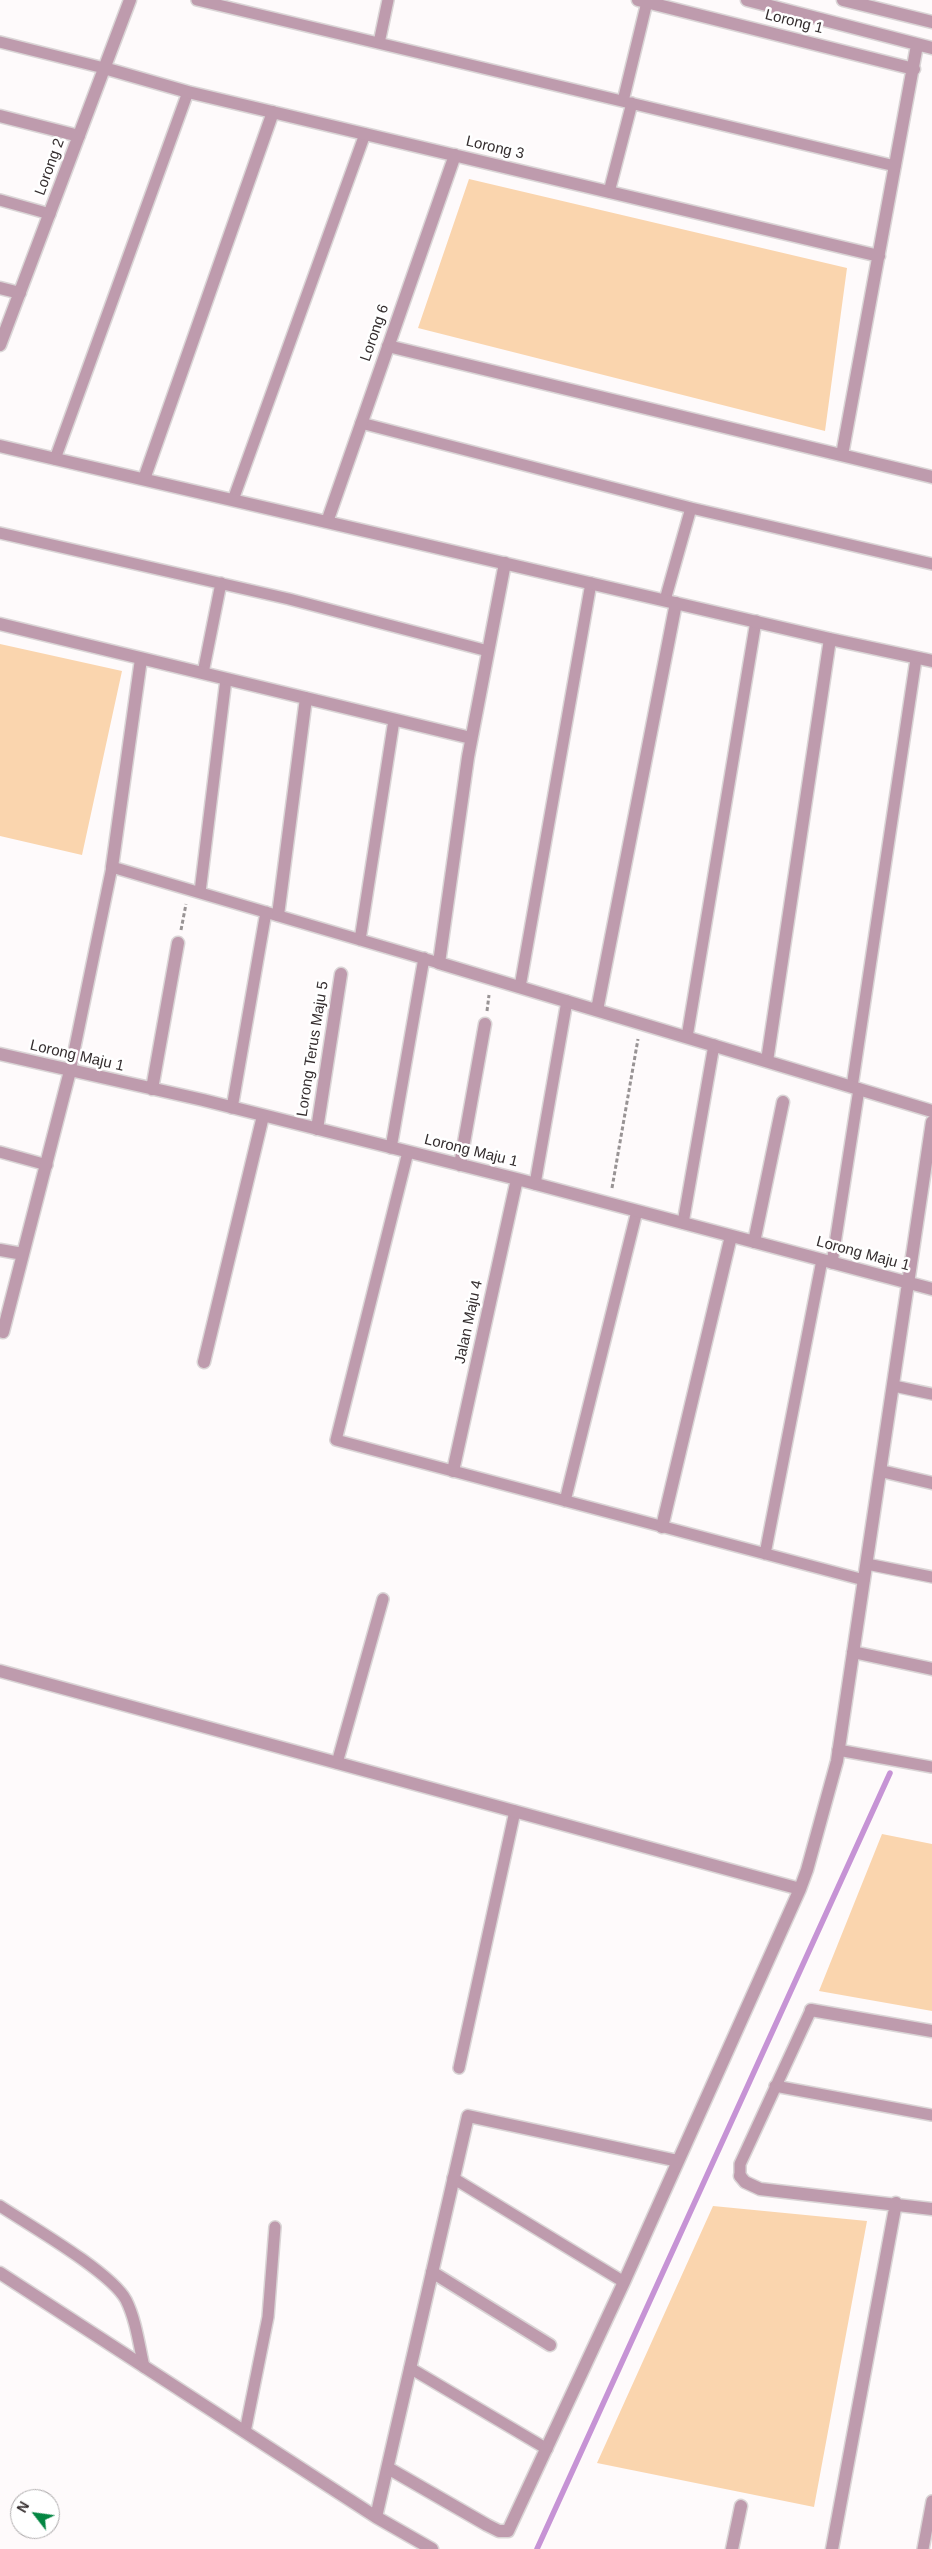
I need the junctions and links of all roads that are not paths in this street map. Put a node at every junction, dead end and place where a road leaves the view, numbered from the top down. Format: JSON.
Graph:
{"nodes":[{"id":1,"x":197,"y":0,"type":"edge"},
{"id":2,"x":388,"y":0,"type":"edge"},
{"id":3,"x":843,"y":0,"type":"edge"},
{"id":4,"x":127,"y":1,"type":"edge"},
{"id":5,"x":642,"y":1,"type":"edge"},
{"id":6,"x":754,"y":1,"type":"edge"},
{"id":7,"x":932,"y":22,"type":"edge"},
{"id":8,"x":0,"y":42,"type":"edge"},
{"id":9,"x":379,"y":43,"type":"junction"},
{"id":10,"x":917,"y":45,"type":"junction"},
{"id":11,"x":932,"y":48,"type":"edge"},
{"id":12,"x":104,"y":68,"type":"junction"},
{"id":13,"x":914,"y":69,"type":"junction"},
{"id":14,"x":188,"y":92,"type":"junction"},
{"id":15,"x":627,"y":102,"type":"junction"},
{"id":16,"x":273,"y":112,"type":"junction"},
{"id":17,"x":0,"y":116,"type":"edge"},
{"id":18,"x":365,"y":134,"type":"junction"},
{"id":19,"x":79,"y":136,"type":"junction"},
{"id":20,"x":455,"y":155,"type":"junction"},
{"id":21,"x":896,"y":166,"type":"junction"},
{"id":22,"x":609,"y":192,"type":"junction"},
{"id":23,"x":0,"y":200,"type":"edge"},
{"id":24,"x":50,"y":214,"type":"junction"},
{"id":25,"x":879,"y":256,"type":"junction"},
{"id":26,"x":0,"y":288,"type":"edge"},
{"id":27,"x":20,"y":293,"type":"junction"},
{"id":28,"x":0,"y":344,"type":"edge"},
{"id":29,"x":388,"y":346,"type":"junction"},
{"id":30,"x":361,"y":423,"type":"junction"},
{"id":31,"x":0,"y":446,"type":"edge"},
{"id":32,"x":842,"y":455,"type":"junction"},
{"id":33,"x":55,"y":458,"type":"junction"},
{"id":34,"x":932,"y":477,"type":"edge"},
{"id":35,"x":144,"y":479,"type":"junction"},
{"id":36,"x":233,"y":500,"type":"junction"},
{"id":37,"x":691,"y":508,"type":"junction"},
{"id":38,"x":327,"y":522,"type":"junction"},
{"id":39,"x":0,"y":533,"type":"edge"},
{"id":40,"x":505,"y":563,"type":"junction"},
{"id":41,"x":932,"y":564,"type":"edge"},
{"id":42,"x":591,"y":583,"type":"junction"},
{"id":43,"x":221,"y":584,"type":"junction"},
{"id":44,"x":670,"y":601,"type":"junction"},
{"id":45,"x":756,"y":621,"type":"junction"},
{"id":46,"x":0,"y":624,"type":"edge"},
{"id":47,"x":830,"y":639,"type":"junction"},
{"id":48,"x":488,"y":651,"type":"junction"},
{"id":49,"x":141,"y":659,"type":"junction"},
{"id":50,"x":916,"y":659,"type":"junction"},
{"id":51,"x":932,"y":661,"type":"edge"},
{"id":52,"x":203,"y":673,"type":"junction"},
{"id":53,"x":226,"y":679,"type":"junction"},
{"id":54,"x":306,"y":698,"type":"junction"},
{"id":55,"x":394,"y":720,"type":"junction"},
{"id":56,"x":471,"y":738,"type":"junction"},
{"id":57,"x":112,"y":867,"type":"junction"},
{"id":58,"x":194,"y":891,"type":"junction"},
{"id":59,"x":272,"y":913,"type":"junction"},
{"id":60,"x":360,"y":940,"type":"junction"},
{"id":61,"x":178,"y":943,"type":"road end"},
{"id":62,"x":424,"y":958,"type":"junction"},
{"id":63,"x":439,"y":963,"type":"junction"},
{"id":64,"x":341,"y":974,"type":"dead end"},
{"id":65,"x":520,"y":987,"type":"junction"},
{"id":66,"x":567,"y":1001,"type":"junction"},
{"id":67,"x":597,"y":1010,"type":"junction"},
{"id":68,"x":485,"y":1024,"type":"road end"},
{"id":69,"x":687,"y":1037,"type":"junction"},
{"id":70,"x":714,"y":1045,"type":"junction"},
{"id":71,"x":0,"y":1054,"type":"edge"},
{"id":72,"x":768,"y":1061,"type":"junction"},
{"id":73,"x":70,"y":1071,"type":"junction"},
{"id":74,"x":856,"y":1088,"type":"junction"},
{"id":75,"x":152,"y":1089,"type":"junction"},
{"id":76,"x":783,"y":1102,"type":"dead end"},
{"id":77,"x":232,"y":1108,"type":"junction"},
{"id":78,"x":932,"y":1111,"type":"edge"},
{"id":79,"x":263,"y":1116,"type":"junction"},
{"id":80,"x":932,"y":1122,"type":"edge"},
{"id":81,"x":317,"y":1129,"type":"junction"},
{"id":82,"x":931,"y":1142,"type":"edge"},
{"id":83,"x":391,"y":1148,"type":"junction"},
{"id":84,"x":0,"y":1152,"type":"edge"},
{"id":85,"x":408,"y":1152,"type":"junction"},
{"id":86,"x":47,"y":1165,"type":"junction"},
{"id":87,"x":460,"y":1165,"type":"junction"},
{"id":88,"x":516,"y":1179,"type":"junction"},
{"id":89,"x":535,"y":1184,"type":"junction"},
{"id":90,"x":637,"y":1211,"type":"junction"},
{"id":91,"x":683,"y":1223,"type":"junction"},
{"id":92,"x":731,"y":1236,"type":"junction"},
{"id":93,"x":754,"y":1242,"type":"junction"},
{"id":94,"x":0,"y":1250,"type":"edge"},
{"id":95,"x":24,"y":1254,"type":"junction"},
{"id":96,"x":827,"y":1261,"type":"junction"},
{"id":97,"x":909,"y":1283,"type":"junction"},
{"id":98,"x":932,"y":1289,"type":"edge"},
{"id":99,"x":3,"y":1332,"type":"dead end"},
{"id":100,"x":204,"y":1362,"type":"dead end"},
{"id":101,"x":894,"y":1386,"type":"junction"},
{"id":102,"x":932,"y":1394,"type":"edge"},
{"id":103,"x":453,"y":1471,"type":"junction"},
{"id":104,"x":880,"y":1471,"type":"junction"},
{"id":105,"x":932,"y":1483,"type":"edge"},
{"id":106,"x":565,"y":1501,"type":"junction"},
{"id":107,"x":662,"y":1526,"type":"junction"},
{"id":108,"x":765,"y":1554,"type":"junction"},
{"id":109,"x":867,"y":1564,"type":"junction"},
{"id":110,"x":932,"y":1576,"type":"edge"},
{"id":111,"x":864,"y":1580,"type":"junction"},
{"id":112,"x":382,"y":1599,"type":"dead end"},
{"id":113,"x":854,"y":1652,"type":"junction"},
{"id":114,"x":932,"y":1669,"type":"edge"},
{"id":115,"x":0,"y":1671,"type":"edge"},
{"id":116,"x":838,"y":1750,"type":"junction"},
{"id":117,"x":337,"y":1763,"type":"junction"},
{"id":118,"x":932,"y":1768,"type":"edge"},
{"id":119,"x":515,"y":1811,"type":"junction"},
{"id":120,"x":800,"y":1890,"type":"junction"},
{"id":121,"x":811,"y":2010,"type":"joint"},
{"id":122,"x":932,"y":2031,"type":"edge"},
{"id":123,"x":459,"y":2068,"type":"dead end"},
{"id":124,"x":776,"y":2086,"type":"junction"},
{"id":125,"x":932,"y":2115,"type":"edge"},
{"id":126,"x":678,"y":2161,"type":"junction"},
{"id":127,"x":740,"y":2176,"type":"joint"},
{"id":128,"x":453,"y":2178,"type":"junction"},
{"id":129,"x":896,"y":2203,"type":"junction"},
{"id":130,"x":0,"y":2206,"type":"edge"},
{"id":131,"x":932,"y":2209,"type":"edge"},
{"id":132,"x":275,"y":2227,"type":"dead end"},
{"id":133,"x":432,"y":2272,"type":"junction"},
{"id":134,"x":0,"y":2273,"type":"edge"},
{"id":135,"x":624,"y":2282,"type":"junction"},
{"id":136,"x":550,"y":2344,"type":"dead end"},
{"id":137,"x":144,"y":2367,"type":"junction"},
{"id":138,"x":410,"y":2368,"type":"junction"},
{"id":139,"x":245,"y":2432,"type":"junction"},
{"id":140,"x":547,"y":2449,"type":"junction"},
{"id":141,"x":388,"y":2468,"type":"junction"},
{"id":142,"x":932,"y":2501,"type":"edge"},
{"id":143,"x":741,"y":2506,"type":"dead end"},
{"id":144,"x":376,"y":2517,"type":"junction"},
{"id":145,"x":432,"y":2549,"type":"edge"},
{"id":146,"x":732,"y":2549,"type":"edge"},
{"id":147,"x":832,"y":2549,"type":"edge"},
{"id":148,"x":923,"y":2549,"type":"edge"}],
"edges":[{"from":1,"to":9,"type":"lane"},
{"from":2,"to":9,"type":"lane"},
{"from":3,"to":7,"type":"street"},
{"from":4,"to":12,"type":"street","name":"Lorong 2"},
{"from":5,"to":13,"type":"street","name":"Lorong 1"},
{"from":5,"to":15,"type":"lane"},
{"from":6,"to":10,"type":"street"},
{"from":8,"to":12,"type":"lane"},
{"from":9,"to":15,"type":"lane"},
{"from":10,"to":11,"type":"street"},
{"from":10,"to":13,"type":"street"},
{"from":12,"to":14,"type":"street","name":"Lorong 3"},
{"from":12,"to":19,"type":"street","name":"Lorong 2"},
{"from":13,"to":21,"type":"street"},
{"from":14,"to":16,"type":"street","name":"Lorong 3"},
{"from":14,"to":33,"type":"lane"},
{"from":15,"to":21,"type":"lane"},
{"from":15,"to":22,"type":"lane"},
{"from":16,"to":18,"type":"street","name":"Lorong 3"},
{"from":16,"to":35,"type":"street"},
{"from":17,"to":19,"type":"street"},
{"from":18,"to":20,"type":"street","name":"Lorong 3"},
{"from":18,"to":36,"type":"lane"},
{"from":19,"to":24,"type":"street","name":"Lorong 2"},
{"from":20,"to":22,"type":"street","name":"Lorong 3"},
{"from":20,"to":29,"type":"street","name":"Lorong 6"},
{"from":21,"to":25,"type":"street"},
{"from":22,"to":25,"type":"street","name":"Lorong 3"},
{"from":23,"to":24,"type":"lane"},
{"from":24,"to":27,"type":"street","name":"Lorong 2"},
{"from":25,"to":32,"type":"street"},
{"from":26,"to":27,"type":"street"},
{"from":27,"to":28,"type":"street","name":"Lorong 2"},
{"from":29,"to":30,"type":"street","name":"Lorong 6"},
{"from":29,"to":32,"type":"street"},
{"from":30,"to":37,"type":"lane"},
{"from":30,"to":38,"type":"street","name":"Lorong 6"},
{"from":31,"to":33,"type":"street"},
{"from":32,"to":34,"type":"street"},
{"from":33,"to":35,"type":"street"},
{"from":35,"to":36,"type":"street"},
{"from":36,"to":38,"type":"street"},
{"from":37,"to":41,"type":"lane"},
{"from":37,"to":44,"type":"lane"},
{"from":38,"to":40,"type":"street"},
{"from":39,"to":43,"type":"lane"},
{"from":40,"to":42,"type":"street"},
{"from":40,"to":48,"type":"street"},
{"from":42,"to":44,"type":"street"},
{"from":42,"to":65,"type":"lane"},
{"from":43,"to":48,"type":"lane"},
{"from":43,"to":52,"type":"lane"},
{"from":44,"to":45,"type":"street"},
{"from":44,"to":67,"type":"street"},
{"from":45,"to":47,"type":"street"},
{"from":45,"to":69,"type":"lane"},
{"from":46,"to":49,"type":"street"},
{"from":47,"to":50,"type":"street"},
{"from":47,"to":72,"type":"street"},
{"from":48,"to":56,"type":"street"},
{"from":49,"to":52,"type":"street"},
{"from":49,"to":57,"type":"street"},
{"from":50,"to":51,"type":"street"},
{"from":50,"to":74,"type":"lane"},
{"from":52,"to":53,"type":"street"},
{"from":53,"to":54,"type":"street"},
{"from":53,"to":58,"type":"lane"},
{"from":54,"to":55,"type":"street"},
{"from":54,"to":59,"type":"street"},
{"from":55,"to":56,"type":"street"},
{"from":55,"to":60,"type":"lane"},
{"from":56,"to":63,"type":"street"},
{"from":57,"to":58,"type":"lane"},
{"from":57,"to":73,"type":"lane"},
{"from":58,"to":59,"type":"lane"},
{"from":59,"to":60,"type":"lane"},
{"from":59,"to":77,"type":"lane"},
{"from":60,"to":62,"type":"lane"},
{"from":61,"to":75,"type":"street"},
{"from":62,"to":63,"type":"lane"},
{"from":62,"to":83,"type":"lane"},
{"from":63,"to":65,"type":"street"},
{"from":64,"to":81,"type":"street","name":"Lorong Terus Maju 5"},
{"from":65,"to":66,"type":"street"},
{"from":66,"to":67,"type":"street"},
{"from":66,"to":89,"type":"lane"},
{"from":67,"to":69,"type":"street"},
{"from":68,"to":87,"type":"street"},
{"from":69,"to":70,"type":"street"},
{"from":70,"to":72,"type":"street"},
{"from":70,"to":91,"type":"lane"},
{"from":71,"to":73,"type":"street","name":"Lorong Maju 1"},
{"from":72,"to":74,"type":"street"},
{"from":73,"to":75,"type":"street","name":"Lorong Maju 1"},
{"from":73,"to":86,"type":"street"},
{"from":74,"to":78,"type":"street"},
{"from":74,"to":96,"type":"lane"},
{"from":75,"to":77,"type":"street","name":"Lorong Maju 1"},
{"from":76,"to":93,"type":"street"},
{"from":77,"to":79,"type":"street","name":"Lorong Maju 1"},
{"from":79,"to":81,"type":"street","name":"Lorong Maju 1"},
{"from":79,"to":100,"type":"street"},
{"from":80,"to":82,"type":"street"},
{"from":81,"to":83,"type":"street","name":"Lorong Maju 1"},
{"from":82,"to":97,"type":"street"},
{"from":83,"to":85,"type":"street","name":"Lorong Maju 1"},
{"from":84,"to":86,"type":"lane"},
{"from":85,"to":87,"type":"street","name":"Lorong Maju 1"},
{"from":85,"to":103,"type":"lane"},
{"from":86,"to":95,"type":"street"},
{"from":87,"to":88,"type":"street","name":"Lorong Maju 1"},
{"from":88,"to":89,"type":"street","name":"Lorong Maju 1"},
{"from":88,"to":103,"type":"street","name":"Jalan Maju 4"},
{"from":89,"to":90,"type":"street","name":"Lorong Maju 1"},
{"from":90,"to":91,"type":"street","name":"Lorong Maju 1"},
{"from":90,"to":106,"type":"lane"},
{"from":91,"to":92,"type":"street","name":"Lorong Maju 1"},
{"from":92,"to":93,"type":"street","name":"Lorong Maju 1"},
{"from":92,"to":107,"type":"street"},
{"from":93,"to":96,"type":"street","name":"Lorong Maju 1"},
{"from":94,"to":95,"type":"street"},
{"from":95,"to":99,"type":"street"},
{"from":96,"to":97,"type":"street","name":"Lorong Maju 1"},
{"from":96,"to":108,"type":"lane"},
{"from":97,"to":98,"type":"street","name":"Lorong Maju 1"},
{"from":97,"to":101,"type":"street"},
{"from":101,"to":102,"type":"lane"},
{"from":101,"to":104,"type":"street"},
{"from":103,"to":106,"type":"lane"},
{"from":104,"to":105,"type":"street"},
{"from":104,"to":109,"type":"street"},
{"from":106,"to":107,"type":"lane"},
{"from":107,"to":108,"type":"lane"},
{"from":108,"to":111,"type":"lane"},
{"from":109,"to":110,"type":"lane"},
{"from":109,"to":111,"type":"street"},
{"from":111,"to":113,"type":"street"},
{"from":112,"to":117,"type":"lane"},
{"from":113,"to":114,"type":"street"},
{"from":113,"to":116,"type":"street"},
{"from":115,"to":117,"type":"street"},
{"from":116,"to":118,"type":"lane"},
{"from":116,"to":120,"type":"street"},
{"from":117,"to":119,"type":"street"},
{"from":119,"to":120,"type":"street"},
{"from":119,"to":123,"type":"lane"},
{"from":120,"to":126,"type":"street"},
{"from":121,"to":122,"type":"street"},
{"from":121,"to":124,"type":"lane"},
{"from":124,"to":125,"type":"lane"},
{"from":124,"to":127,"type":"lane"},
{"from":126,"to":128,"type":"street"},
{"from":126,"to":135,"type":"street"},
{"from":127,"to":129,"type":"street"},
{"from":128,"to":133,"type":"street"},
{"from":128,"to":135,"type":"lane"},
{"from":129,"to":131,"type":"street"},
{"from":129,"to":147,"type":"street"},
{"from":130,"to":137,"type":"lane"},
{"from":132,"to":139,"type":"lane"},
{"from":133,"to":136,"type":"street"},
{"from":133,"to":138,"type":"street"},
{"from":134,"to":137,"type":"street"},
{"from":135,"to":140,"type":"street"},
{"from":137,"to":139,"type":"street"},
{"from":138,"to":140,"type":"lane"},
{"from":138,"to":141,"type":"street"},
{"from":139,"to":144,"type":"street"},
{"from":140,"to":141,"type":"street"},
{"from":141,"to":144,"type":"street"},
{"from":142,"to":148,"type":"lane"},
{"from":143,"to":146,"type":"street"},
{"from":144,"to":145,"type":"street"}]}
